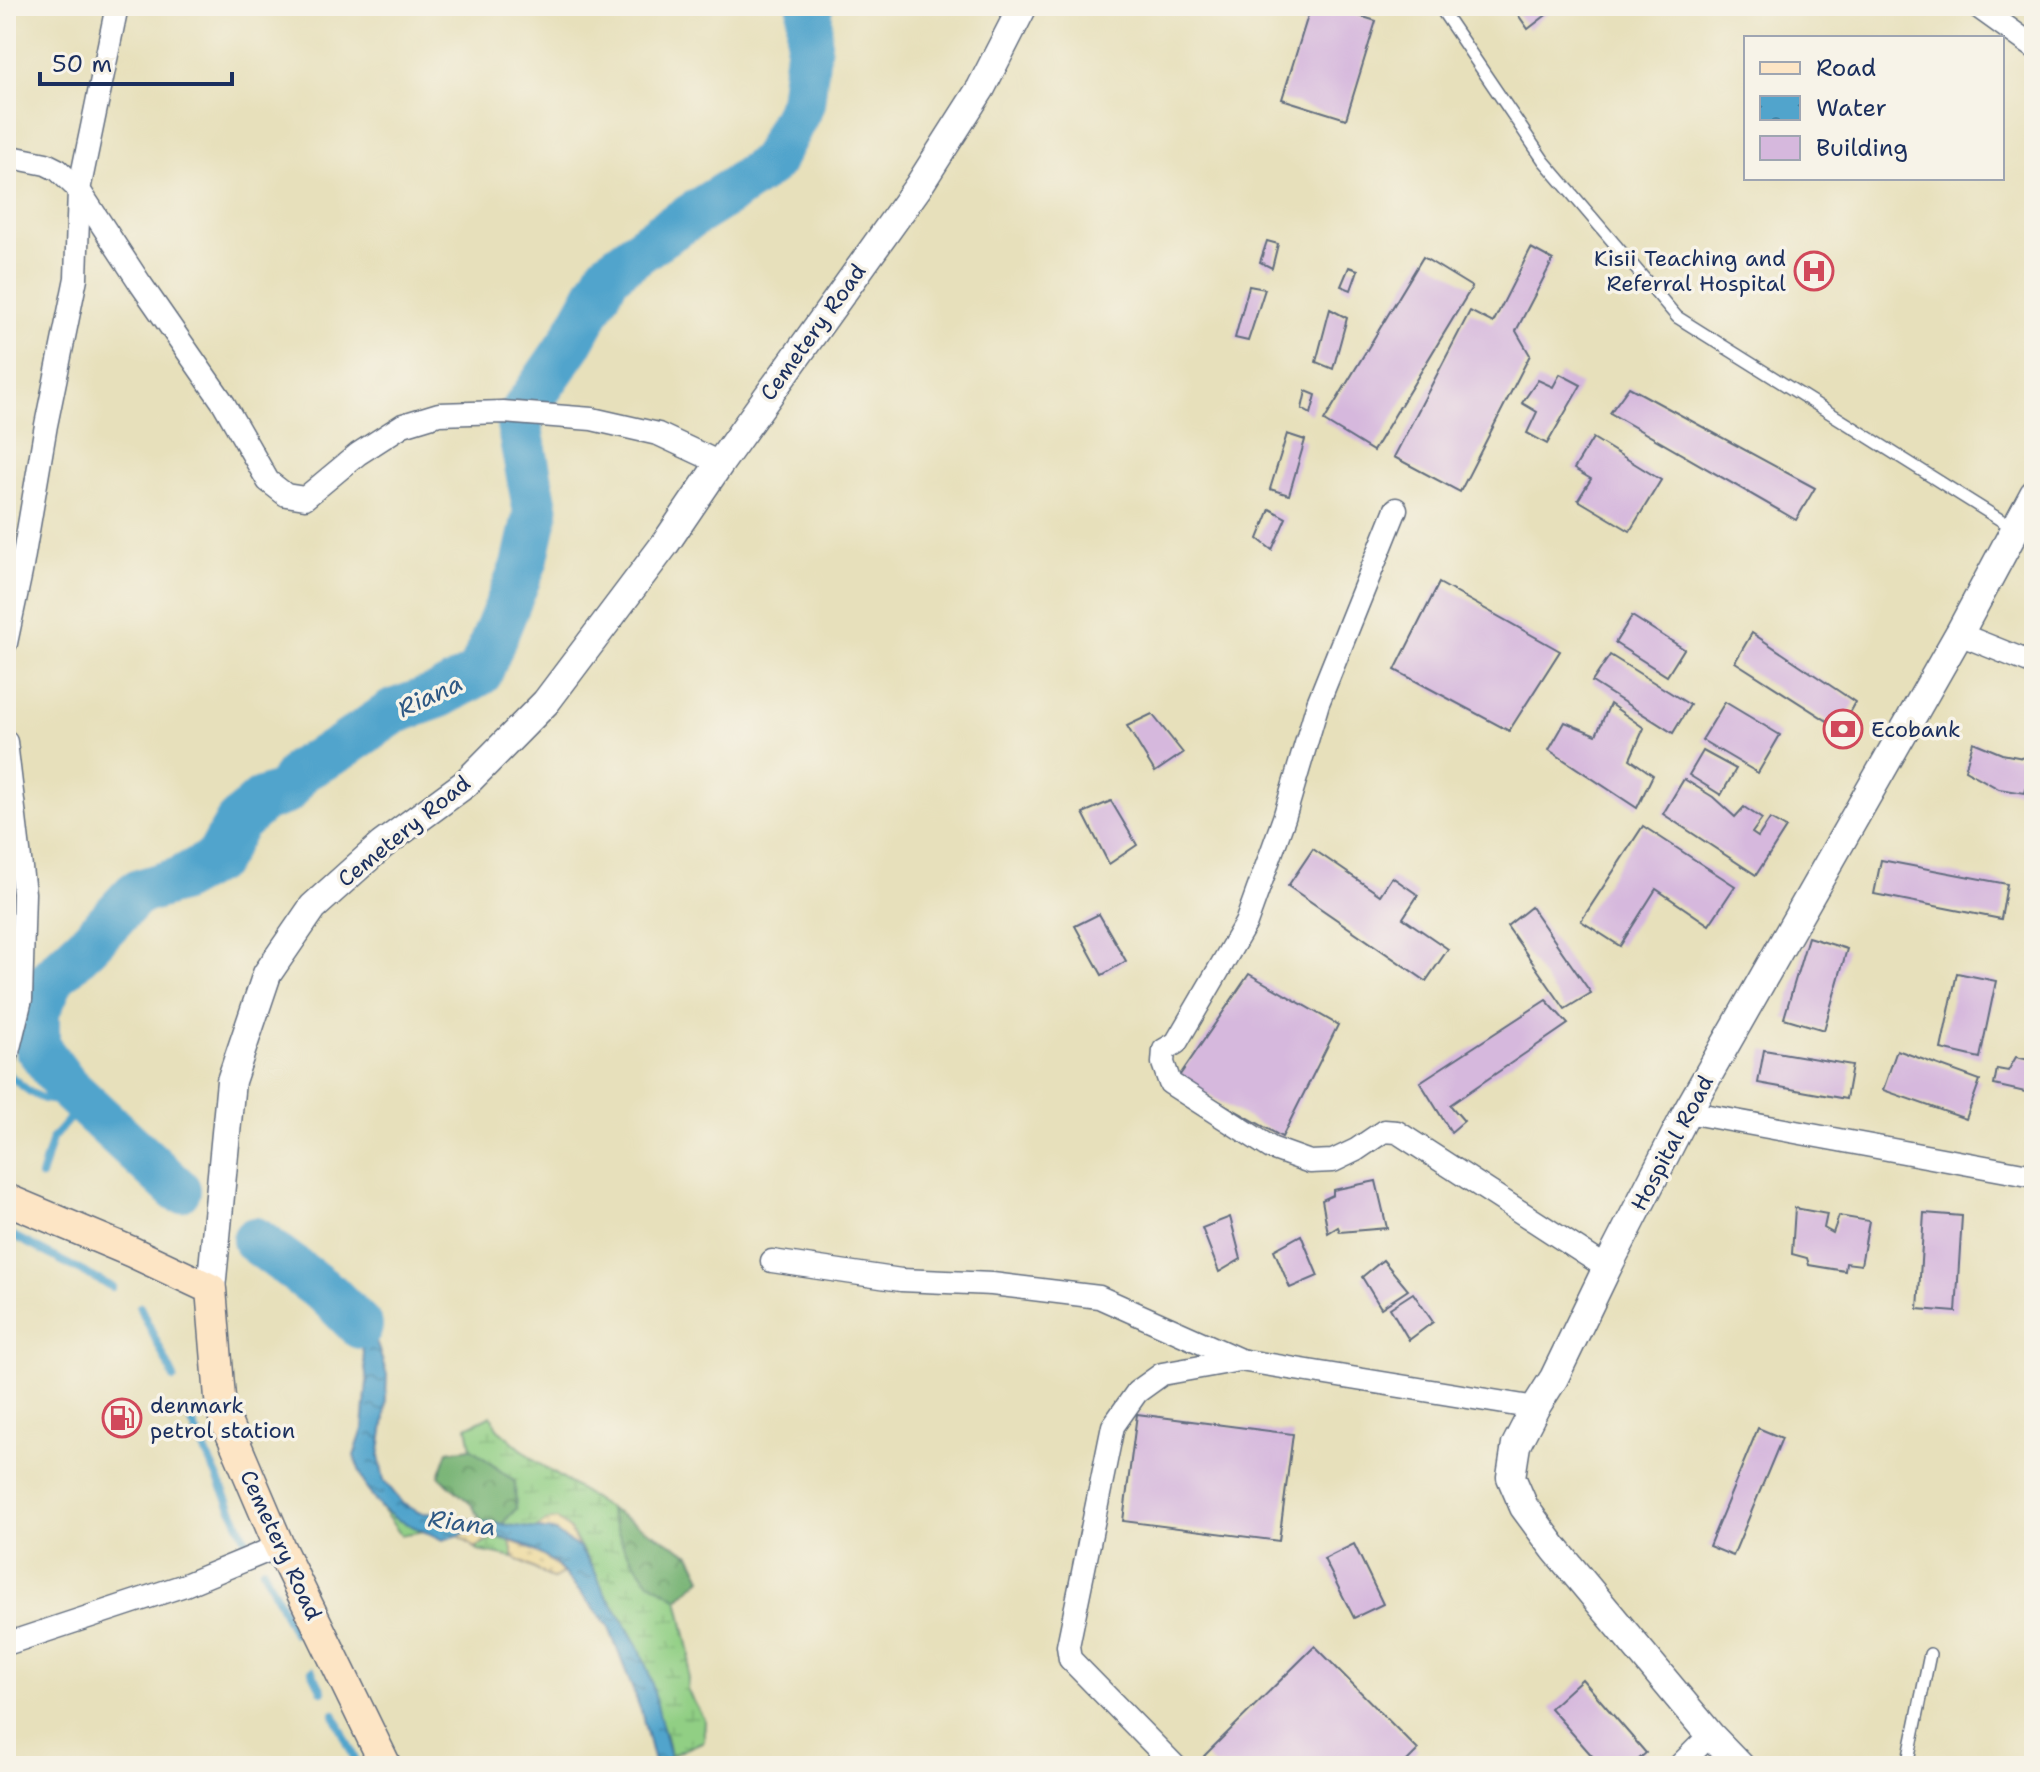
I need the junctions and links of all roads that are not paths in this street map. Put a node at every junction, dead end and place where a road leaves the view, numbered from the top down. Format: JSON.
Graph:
{"nodes":[{"id":1,"x":117,"y":6,"type":"edge"},
{"id":2,"x":1023,"y":6,"type":"edge"},
{"id":3,"x":1439,"y":6,"type":"edge"},
{"id":4,"x":1977,"y":6,"type":"edge"},
{"id":5,"x":2034,"y":47,"type":"edge"},
{"id":6,"x":6,"y":156,"type":"edge"},
{"id":7,"x":79,"y":190,"type":"junction"},
{"id":8,"x":720,"y":463,"type":"junction"},
{"id":9,"x":2034,"y":494,"type":"edge"},
{"id":10,"x":1396,"y":509,"type":"dead end"},
{"id":11,"x":2015,"y":529,"type":"junction"},
{"id":12,"x":1959,"y":634,"type":"junction"},
{"id":13,"x":6,"y":643,"type":"edge"},
{"id":14,"x":2034,"y":664,"type":"edge"},
{"id":15,"x":6,"y":742,"type":"edge"},
{"id":16,"x":6,"y":1060,"type":"edge"},
{"id":17,"x":1687,"y":1112,"type":"junction"},
{"id":18,"x":2034,"y":1176,"type":"edge"},
{"id":19,"x":6,"y":1199,"type":"edge"},
{"id":20,"x":772,"y":1261,"type":"dead end"},
{"id":21,"x":1607,"y":1268,"type":"junction"},
{"id":22,"x":211,"y":1289,"type":"junction"},
{"id":23,"x":1240,"y":1360,"type":"junction"},
{"id":24,"x":1535,"y":1408,"type":"junction"},
{"id":25,"x":279,"y":1546,"type":"junction"},
{"id":26,"x":6,"y":1644,"type":"edge"},
{"id":27,"x":1930,"y":1654,"type":"dead end"},
{"id":28,"x":1710,"y":1735,"type":"junction"},
{"id":29,"x":386,"y":1766,"type":"edge"},
{"id":30,"x":1175,"y":1766,"type":"edge"},
{"id":31,"x":1679,"y":1766,"type":"edge"},
{"id":32,"x":1740,"y":1766,"type":"edge"},
{"id":33,"x":1907,"y":1766,"type":"edge"}],
"edges":[{"from":1,"to":7,"type":"street"},
{"from":2,"to":8,"type":"street","name":"Cemetery Road"},
{"from":3,"to":11,"type":"lane"},
{"from":4,"to":5,"type":"street"},
{"from":6,"to":7,"type":"street"},
{"from":7,"to":8,"type":"street"},
{"from":7,"to":13,"type":"street"},
{"from":8,"to":22,"type":"street","name":"Cemetery Road"},
{"from":9,"to":11,"type":"street","name":"Hospital Road"},
{"from":10,"to":21,"type":"street"},
{"from":11,"to":12,"type":"street","name":"Hospital Road"},
{"from":12,"to":14,"type":"street"},
{"from":12,"to":17,"type":"street","name":"Hospital Road"},
{"from":15,"to":16,"type":"street"},
{"from":17,"to":18,"type":"street"},
{"from":17,"to":21,"type":"street","name":"Hospital Road"},
{"from":19,"to":22,"type":"main road"},
{"from":20,"to":23,"type":"street"},
{"from":21,"to":24,"type":"street","name":"Hospital Road"},
{"from":22,"to":25,"type":"main road","name":"Cemetery Road"},
{"from":23,"to":24,"type":"street"},
{"from":23,"to":30,"type":"street"},
{"from":24,"to":28,"type":"street","name":"Hospital Road"},
{"from":25,"to":26,"type":"street"},
{"from":25,"to":29,"type":"main road","name":"Cemetery Road"},
{"from":27,"to":33,"type":"lane"},
{"from":28,"to":31,"type":"street"},
{"from":28,"to":32,"type":"street","name":"Hospital Road"}]}
